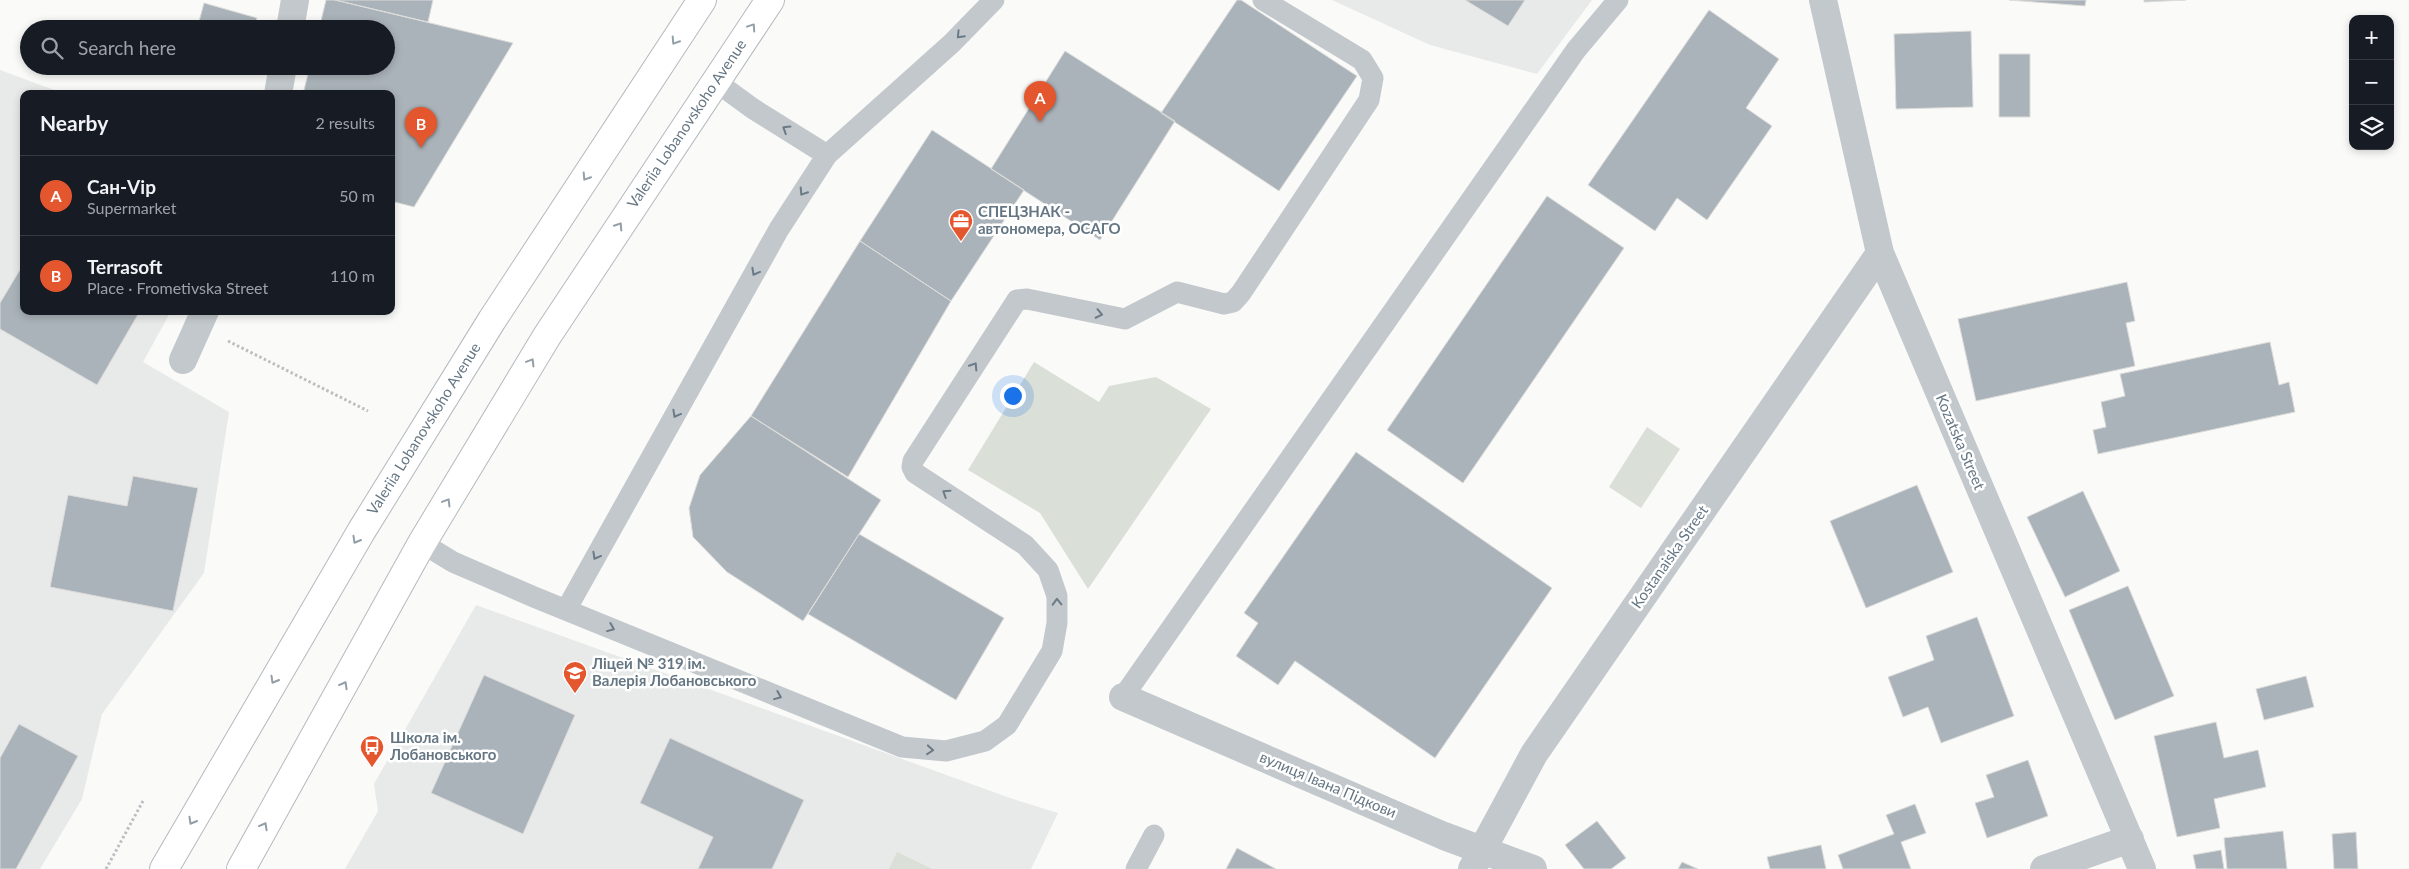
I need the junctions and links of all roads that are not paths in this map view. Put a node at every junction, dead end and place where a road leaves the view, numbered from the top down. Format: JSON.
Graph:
{"nodes":[{"id":1,"x":295,"y":0,"type":"edge"},
{"id":2,"x":702,"y":0,"type":"edge"},
{"id":3,"x":770,"y":0,"type":"edge"},
{"id":4,"x":994,"y":0,"type":"edge"},
{"id":5,"x":1263,"y":0,"type":"edge"},
{"id":6,"x":1618,"y":0,"type":"edge"},
{"id":7,"x":1824,"y":0,"type":"edge"},
{"id":8,"x":292,"y":20,"type":"edge"},
{"id":9,"x":281,"y":75,"type":"edge"},
{"id":10,"x":715,"y":81,"type":"junction"},
{"id":11,"x":279,"y":90,"type":"edge"},
{"id":12,"x":828,"y":154,"type":"junction"},
{"id":13,"x":1880,"y":253,"type":"junction"},
{"id":14,"x":201,"y":318,"type":"edge"},
{"id":15,"x":182,"y":360,"type":"dead end"},
{"id":16,"x":422,"y":543,"type":"junction"},
{"id":17,"x":566,"y":610,"type":"junction"},
{"id":18,"x":1123,"y":697,"type":"joint"},
{"id":19,"x":1154,"y":835,"type":"dead end"},
{"id":20,"x":2130,"y":839,"type":"junction"},
{"id":21,"x":1477,"y":860,"type":"edge"},
{"id":22,"x":164,"y":869,"type":"edge"},
{"id":23,"x":240,"y":869,"type":"edge"},
{"id":24,"x":1136,"y":869,"type":"edge"},
{"id":25,"x":1533,"y":869,"type":"edge"},
{"id":26,"x":2044,"y":869,"type":"edge"},
{"id":27,"x":2142,"y":869,"type":"edge"}],
"edges":[{"from":1,"to":8,"type":"street"},
{"from":2,"to":22,"type":"main road","name":"Valeriia Lobanovskoho Avenue","one_way":true},
{"from":10,"to":3,"type":"main road","name":"Valeriia Lobanovskoho Avenue","one_way":true},
{"from":4,"to":12,"type":"lane","one_way":true},
{"from":17,"to":5,"type":"lane","one_way":true},
{"from":6,"to":18,"type":"lane"},
{"from":7,"to":13,"type":"street","name":"Kozatska Street"},
{"from":9,"to":11,"type":"street"},
{"from":12,"to":10,"type":"lane","one_way":true},
{"from":16,"to":10,"type":"main road","name":"Valeriia Lobanovskoho Avenue","one_way":true},
{"from":12,"to":17,"type":"lane","one_way":true},
{"from":13,"to":20,"type":"street","name":"Kozatska Street"},
{"from":13,"to":21,"type":"street","name":"Kostanaiska Street"},
{"from":14,"to":15,"type":"street"},
{"from":16,"to":17,"type":"lane"},
{"from":23,"to":16,"type":"main road","name":"Valeriia Lobanovskoho Avenue","one_way":true},
{"from":18,"to":21,"type":"street","name":"вулиця Івана Підкови"},
{"from":19,"to":24,"type":"lane"},
{"from":20,"to":26,"type":"street"},
{"from":20,"to":27,"type":"street","name":"Kozatska Street"},
{"from":21,"to":25,"type":"street","name":"вулиця Івана Підкови"}]}
